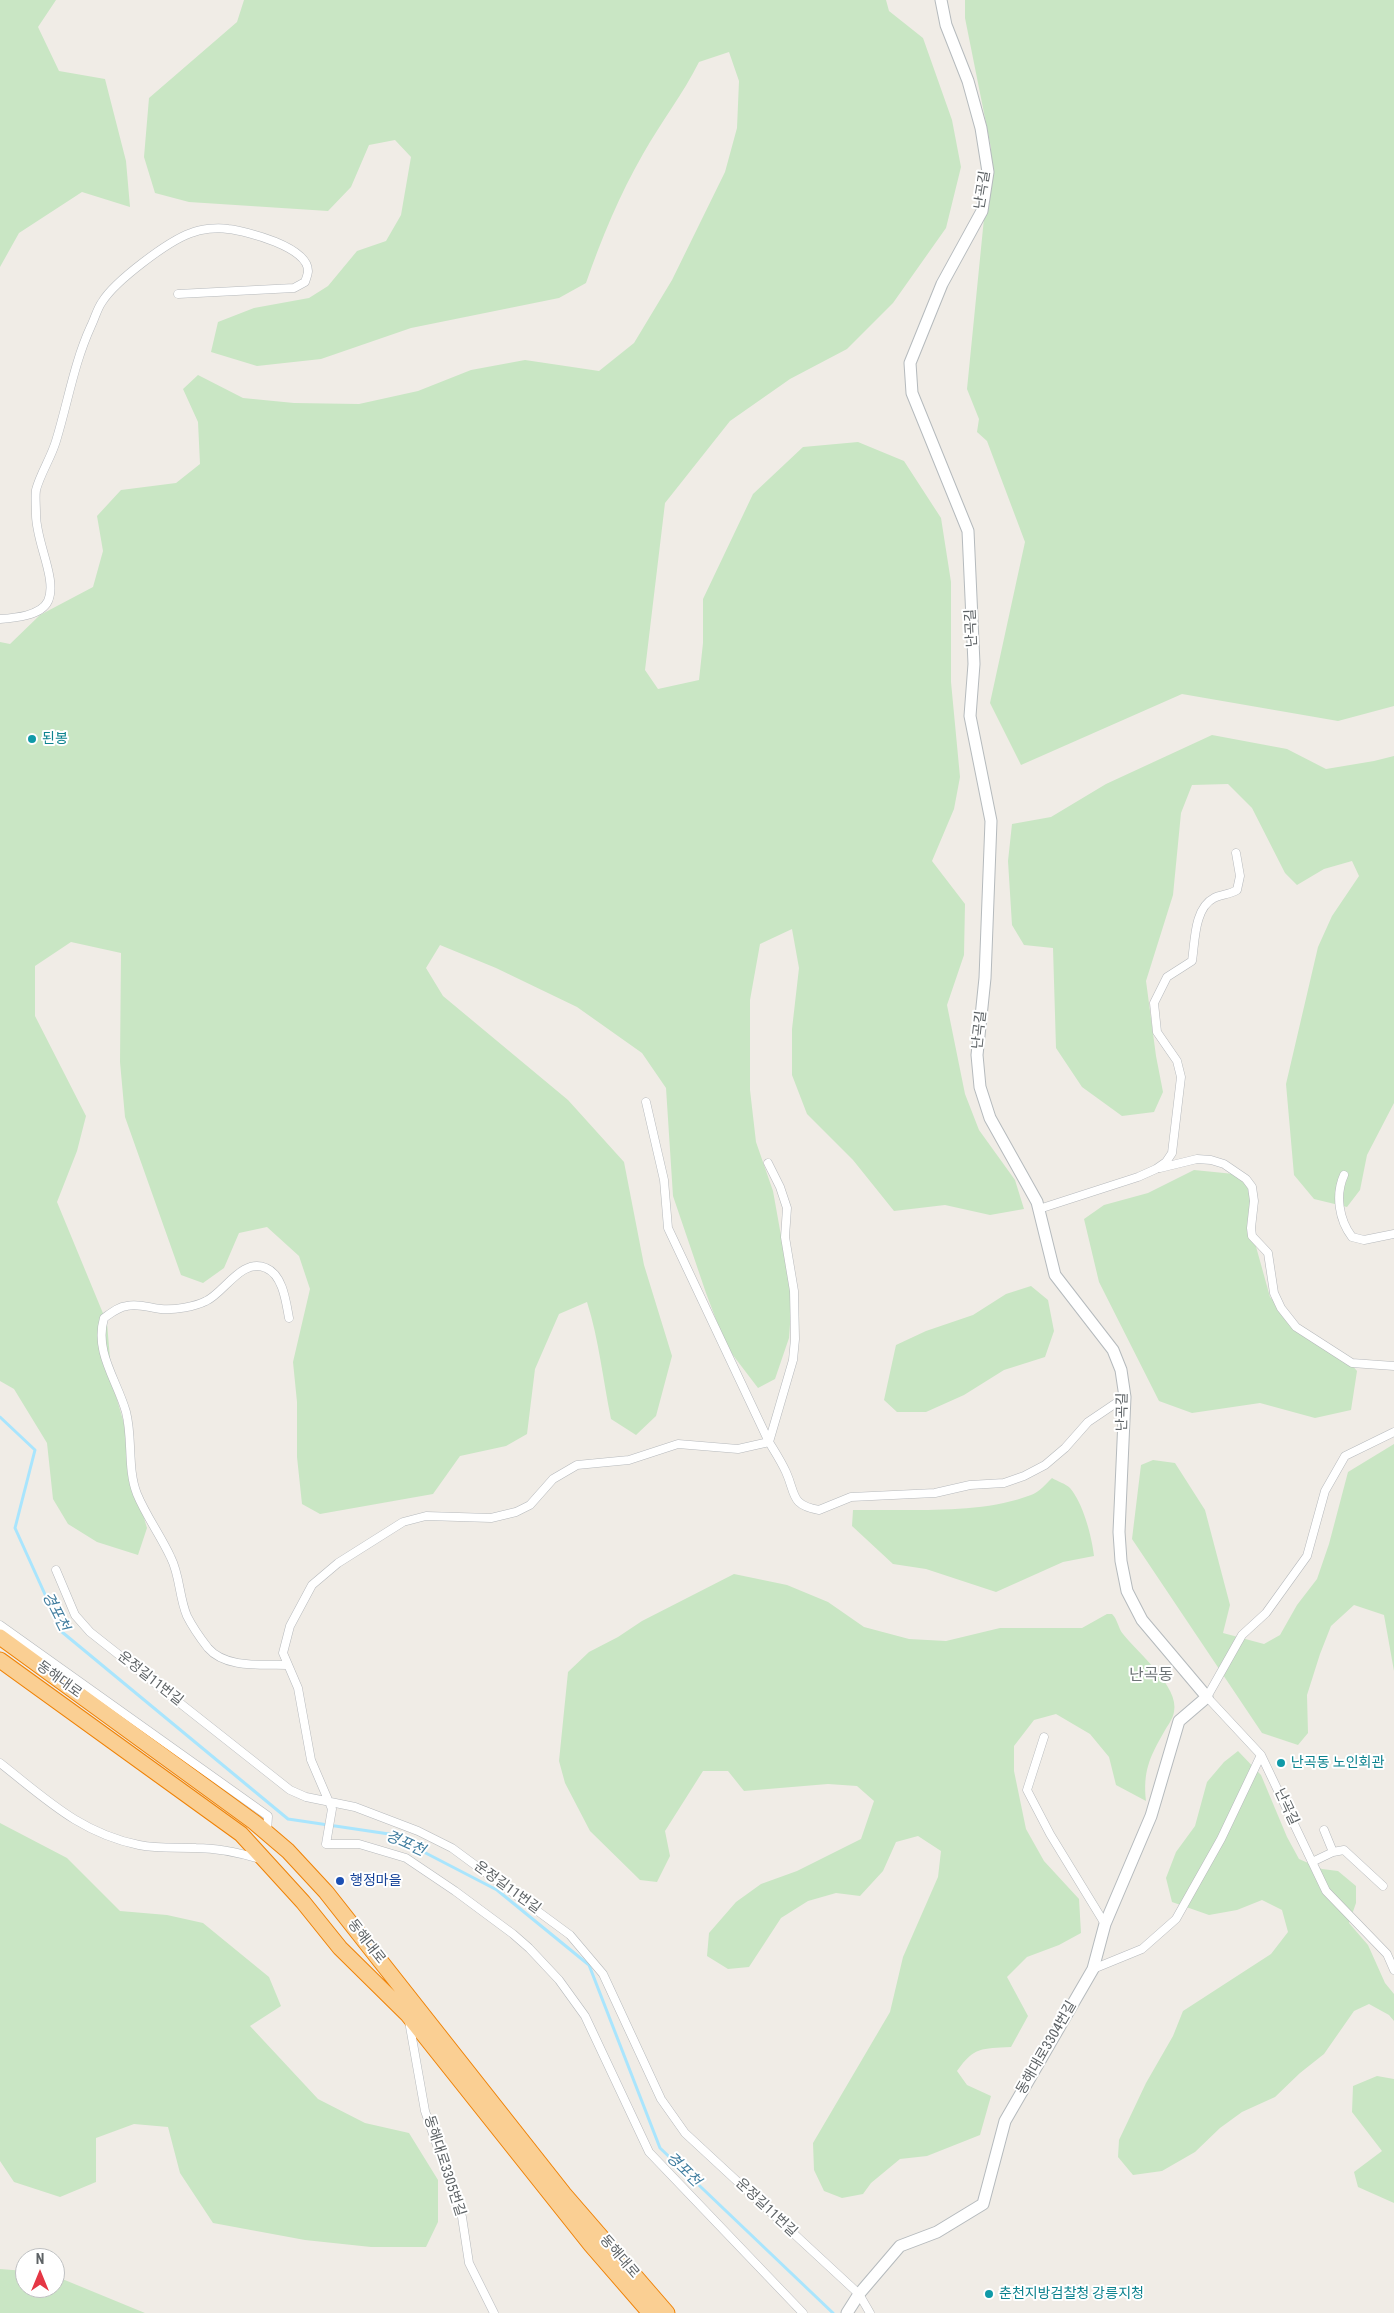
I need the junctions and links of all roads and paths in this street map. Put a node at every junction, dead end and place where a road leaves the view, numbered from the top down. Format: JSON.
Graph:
{"nodes":[{"id":1,"x":941,"y":0,"type":"edge"},
{"id":2,"x":178,"y":294,"type":"dead end"},
{"id":3,"x":0,"y":619,"type":"edge"},
{"id":4,"x":1236,"y":853,"type":"dead end"},
{"id":5,"x":646,"y":1102,"type":"dead end"},
{"id":6,"x":768,"y":1162,"type":"dead end"},
{"id":7,"x":1156,"y":1169,"type":"junction"},
{"id":8,"x":1344,"y":1175,"type":"dead end"},
{"id":9,"x":1039,"y":1209,"type":"junction"},
{"id":10,"x":1394,"y":1234,"type":"edge"},
{"id":11,"x":289,"y":1318,"type":"dead end"},
{"id":12,"x":1394,"y":1366,"type":"edge"},
{"id":13,"x":1125,"y":1397,"type":"junction"},
{"id":14,"x":1394,"y":1432,"type":"edge"},
{"id":15,"x":769,"y":1442,"type":"junction"},
{"id":16,"x":56,"y":1570,"type":"dead end"},
{"id":17,"x":0,"y":1625,"type":"edge"},
{"id":18,"x":0,"y":1637,"type":"edge"},
{"id":19,"x":0,"y":1660,"type":"edge"},
{"id":20,"x":287,"y":1666,"type":"junction"},
{"id":21,"x":1207,"y":1697,"type":"junction"},
{"id":22,"x":1044,"y":1737,"type":"dead end"},
{"id":23,"x":1262,"y":1755,"type":"junction"},
{"id":24,"x":0,"y":1763,"type":"edge"},
{"id":25,"x":328,"y":1800,"type":"junction"},
{"id":26,"x":1324,"y":1830,"type":"dead end"},
{"id":27,"x":267,"y":1832,"type":"junction"},
{"id":28,"x":1333,"y":1852,"type":"junction"},
{"id":29,"x":265,"y":1860,"type":"junction"},
{"id":30,"x":1312,"y":1862,"type":"junction"},
{"id":31,"x":1383,"y":1886,"type":"dead end"},
{"id":32,"x":1105,"y":1924,"type":"junction"},
{"id":33,"x":1093,"y":1969,"type":"junction"},
{"id":34,"x":1394,"y":1970,"type":"edge"},
{"id":35,"x":408,"y":2015,"type":"junction"},
{"id":36,"x":858,"y":2294,"type":"junction"},
{"id":37,"x":848,"y":2310,"type":"edge"},
{"id":38,"x":494,"y":2313,"type":"edge"},
{"id":39,"x":650,"y":2313,"type":"edge"},
{"id":40,"x":668,"y":2313,"type":"edge"},
{"id":41,"x":803,"y":2313,"type":"edge"},
{"id":42,"x":870,"y":2313,"type":"edge"}],
"edges":[{"from":1,"to":9,"type":"street","name":"난곡길"},
{"from":2,"to":3,"type":"street"},
{"from":4,"to":7,"type":"street"},
{"from":5,"to":15,"type":"street"},
{"from":6,"to":15,"type":"street"},
{"from":7,"to":9,"type":"street"},
{"from":7,"to":12,"type":"street"},
{"from":8,"to":10,"type":"street"},
{"from":9,"to":13,"type":"street","name":"난곡길"},
{"from":11,"to":20,"type":"street"},
{"from":13,"to":15,"type":"street"},
{"from":13,"to":21,"type":"street","name":"난곡길"},
{"from":14,"to":21,"type":"street"},
{"from":15,"to":20,"type":"street"},
{"from":16,"to":25,"type":"street","name":"운정길11번길"},
{"from":17,"to":27,"type":"street"},
{"from":18,"to":27,"type":"highway","name":"동해대로"},
{"from":19,"to":29,"type":"highway","name":"동해대로"},
{"from":20,"to":25,"type":"street"},
{"from":21,"to":23,"type":"street","name":"난곡길"},
{"from":21,"to":32,"type":"street","name":"동해대로3304번길"},
{"from":22,"to":32,"type":"street"},
{"from":23,"to":30,"type":"street","name":"난곡길"},
{"from":23,"to":33,"type":"street"},
{"from":24,"to":29,"type":"street"},
{"from":25,"to":36,"type":"street","name":"운정길11번길"},
{"from":25,"to":41,"type":"street"},
{"from":26,"to":28,"type":"street"},
{"from":27,"to":40,"type":"highway","name":"동해대로"},
{"from":28,"to":30,"type":"street"},
{"from":28,"to":31,"type":"street"},
{"from":29,"to":35,"type":"highway","name":"동해대로"},
{"from":30,"to":34,"type":"street","name":"난곡길"},
{"from":32,"to":33,"type":"street","name":"동해대로3304번길"},
{"from":33,"to":36,"type":"street","name":"동해대로3304번길"},
{"from":35,"to":38,"type":"street","name":"동해대로3305번길"},
{"from":35,"to":39,"type":"highway","name":"동해대로"},
{"from":36,"to":37,"type":"street","name":"동해대로3304번길"},
{"from":36,"to":42,"type":"street","name":"운정길11번길"}]}
